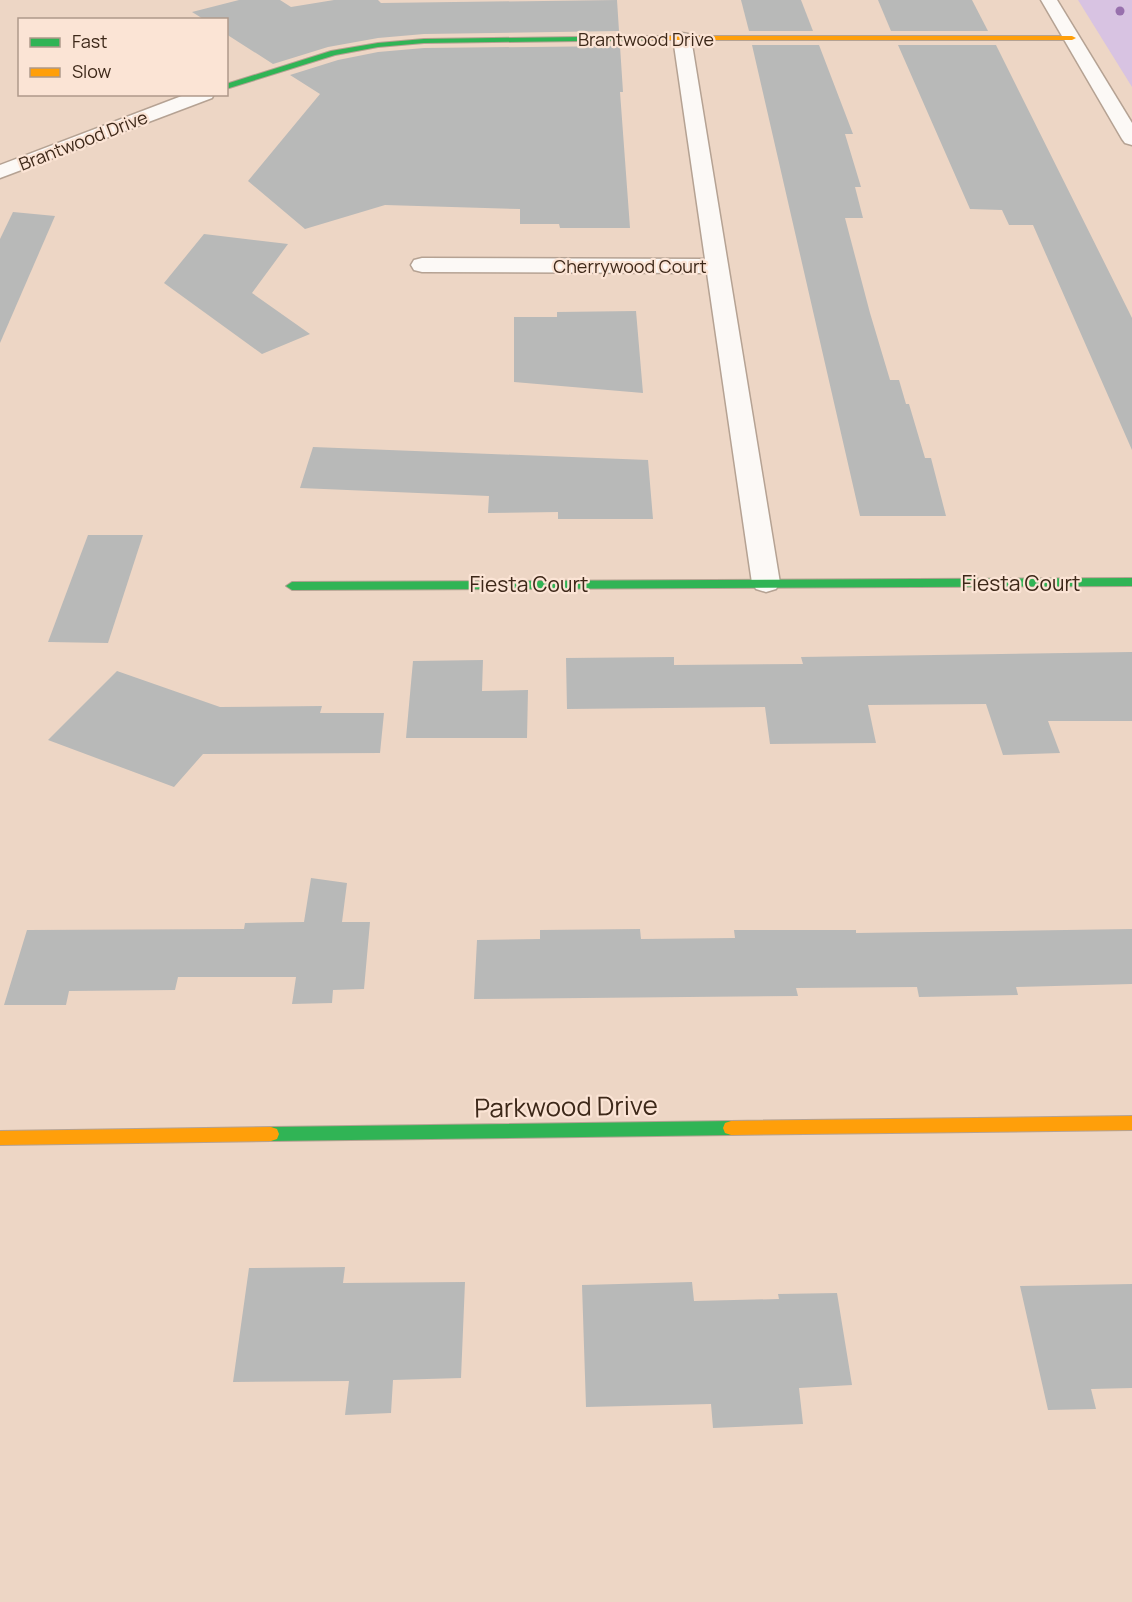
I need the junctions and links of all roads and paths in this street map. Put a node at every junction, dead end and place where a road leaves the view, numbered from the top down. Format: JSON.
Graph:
{"nodes":[{"id":1,"x":1049,"y":0,"type":"edge"},
{"id":2,"x":682,"y":38,"type":"junction"},
{"id":3,"x":1072,"y":38,"type":"junction"},
{"id":4,"x":228,"y":86,"type":"edge"},
{"id":5,"x":199,"y":96,"type":"edge"},
{"id":6,"x":147,"y":99,"type":"dead end"},
{"id":7,"x":166,"y":108,"type":"junction"},
{"id":8,"x":1132,"y":139,"type":"edge"},
{"id":9,"x":0,"y":172,"type":"edge"},
{"id":10,"x":422,"y":266,"type":"dead end"},
{"id":11,"x":717,"y":266,"type":"junction"},
{"id":12,"x":1132,"y":582,"type":"edge"},
{"id":13,"x":766,"y":583,"type":"junction"},
{"id":14,"x":292,"y":586,"type":"dead end"},
{"id":15,"x":1132,"y":1123,"type":"edge"},
{"id":16,"x":0,"y":1138,"type":"edge"}],
"edges":[{"from":1,"to":3,"type":"street"},
{"from":2,"to":3,"type":"street","name":"Brantwood Drive"},
{"from":2,"to":4,"type":"street","name":"Brantwood Drive"},
{"from":2,"to":11,"type":"street","name":"Cherrywood Court"},
{"from":3,"to":8,"type":"street"},
{"from":5,"to":7,"type":"street","name":"Brantwood Drive"},
{"from":6,"to":7,"type":"street","name":"Brantwood Drive"},
{"from":7,"to":9,"type":"street","name":"Brantwood Drive"},
{"from":10,"to":11,"type":"street","name":"Cherrywood Court"},
{"from":11,"to":13,"type":"street"},
{"from":12,"to":13,"type":"street","name":"Fiesta Court"},
{"from":13,"to":14,"type":"street","name":"Fiesta Court"},
{"from":15,"to":16,"type":"street","name":"Parkwood Drive"}]}
